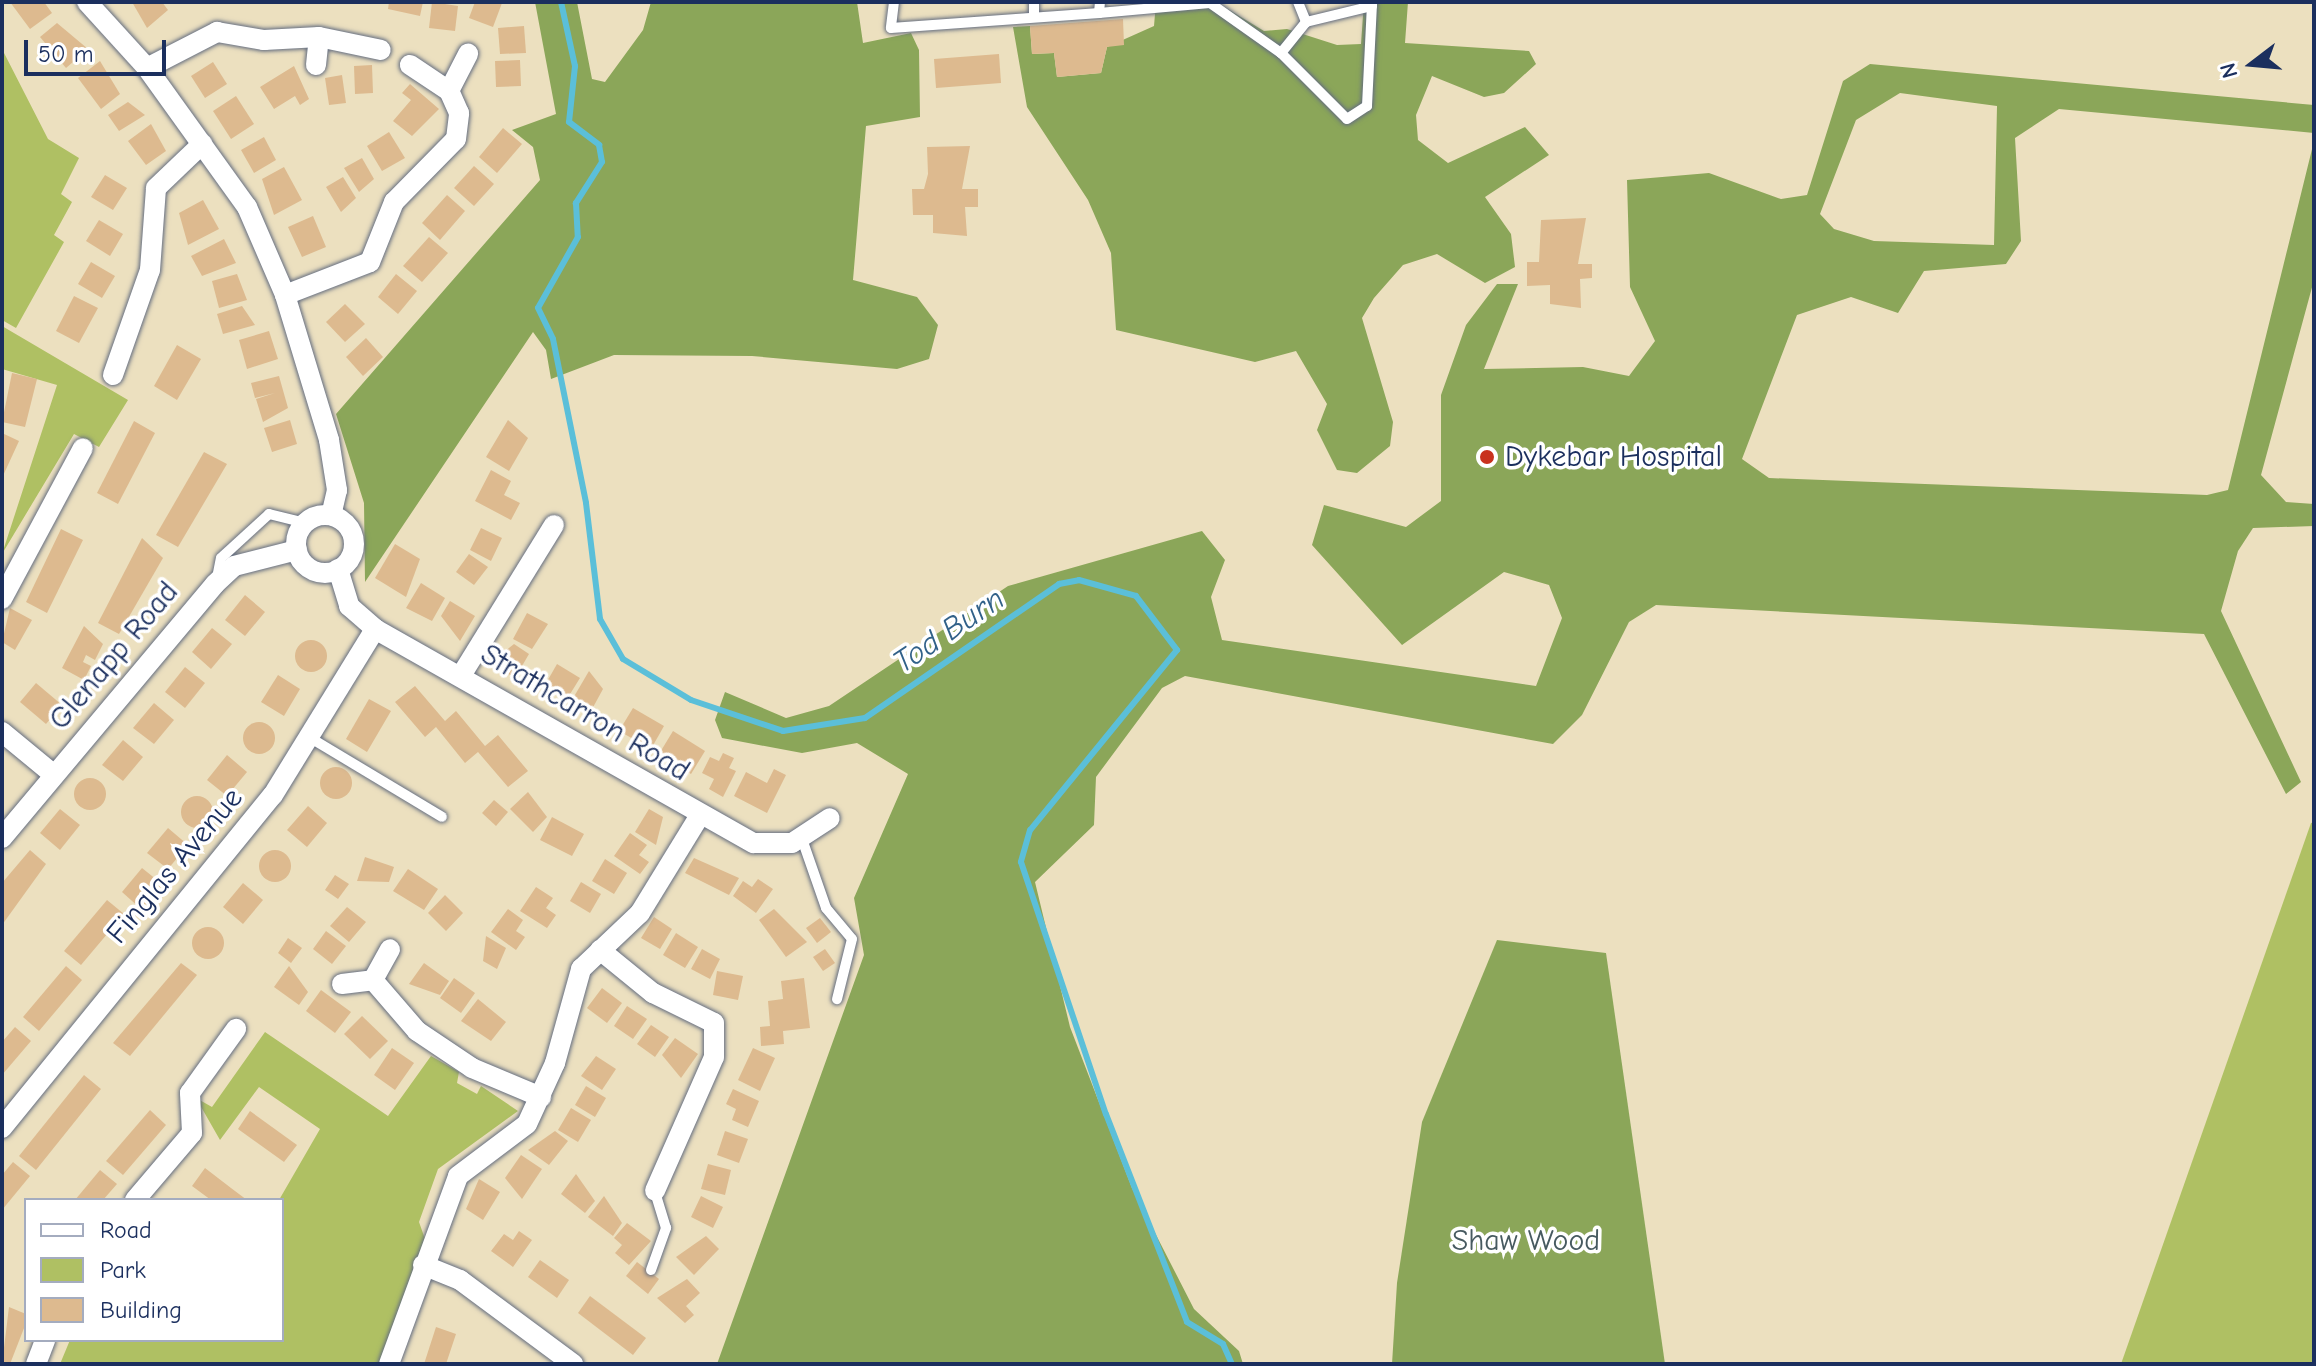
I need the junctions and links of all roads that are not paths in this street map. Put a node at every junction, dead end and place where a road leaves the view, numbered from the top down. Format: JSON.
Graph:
{"nodes":[{"id":1,"x":87,"y":2,"type":"edge"},
{"id":2,"x":894,"y":2,"type":"edge"},
{"id":3,"x":1034,"y":2,"type":"edge"},
{"id":4,"x":1210,"y":2,"type":"edge"},
{"id":5,"x":1298,"y":2,"type":"edge"},
{"id":6,"x":1372,"y":4,"type":"edge"},
{"id":7,"x":1099,"y":7,"type":"edge"},
{"id":8,"x":1034,"y":16,"type":"junction"},
{"id":9,"x":1306,"y":22,"type":"junction"},
{"id":10,"x":319,"y":37,"type":"junction"},
{"id":11,"x":381,"y":50,"type":"dead end"},
{"id":12,"x":1281,"y":53,"type":"junction"},
{"id":13,"x":468,"y":54,"type":"dead end"},
{"id":14,"x":316,"y":65,"type":"dead end"},
{"id":15,"x":410,"y":65,"type":"dead end"},
{"id":16,"x":147,"y":68,"type":"junction"},
{"id":17,"x":449,"y":91,"type":"junction"},
{"id":18,"x":202,"y":144,"type":"junction"},
{"id":19,"x":285,"y":295,"type":"junction"},
{"id":20,"x":113,"y":375,"type":"dead end"},
{"id":21,"x":83,"y":448,"type":"dead end"},
{"id":22,"x":331,"y":515,"type":"junction"},
{"id":23,"x":304,"y":523,"type":"junction"},
{"id":24,"x":554,"y":525,"type":"dead end"},
{"id":25,"x":297,"y":550,"type":"junction"},
{"id":26,"x":338,"y":569,"type":"junction"},
{"id":27,"x":215,"y":584,"type":"junction"},
{"id":28,"x":2,"y":599,"type":"edge"},
{"id":29,"x":375,"y":629,"type":"junction"},
{"id":30,"x":462,"y":674,"type":"junction"},
{"id":31,"x":2,"y":732,"type":"edge"},
{"id":32,"x":309,"y":737,"type":"junction"},
{"id":33,"x":53,"y":774,"type":"junction"},
{"id":34,"x":700,"y":815,"type":"junction"},
{"id":35,"x":442,"y":817,"type":"dead end"},
{"id":36,"x":830,"y":818,"type":"dead end"},
{"id":37,"x":2,"y":838,"type":"edge"},
{"id":38,"x":802,"y":839,"type":"junction"},
{"id":39,"x":390,"y":949,"type":"dead end"},
{"id":40,"x":600,"y":950,"type":"junction"},
{"id":41,"x":373,"y":980,"type":"junction"},
{"id":42,"x":342,"y":984,"type":"dead end"},
{"id":43,"x":837,"y":999,"type":"dead end"},
{"id":44,"x":236,"y":1029,"type":"dead end"},
{"id":45,"x":541,"y":1097,"type":"junction"},
{"id":46,"x":2,"y":1128,"type":"edge"},
{"id":47,"x":655,"y":1191,"type":"joint"},
{"id":48,"x":137,"y":1198,"type":"edge"},
{"id":49,"x":423,"y":1265,"type":"junction"},
{"id":50,"x":651,"y":1270,"type":"dead end"},
{"id":51,"x":44,"y":1342,"type":"edge"},
{"id":52,"x":36,"y":1364,"type":"edge"},
{"id":53,"x":389,"y":1364,"type":"edge"},
{"id":54,"x":573,"y":1364,"type":"edge"}],
"edges":[{"from":1,"to":16,"type":"street"},
{"from":2,"to":8,"type":"lane"},
{"from":3,"to":8,"type":"lane"},
{"from":4,"to":7,"type":"lane"},
{"from":4,"to":12,"type":"lane"},
{"from":5,"to":9,"type":"lane"},
{"from":6,"to":9,"type":"lane"},
{"from":6,"to":12,"type":"lane"},
{"from":7,"to":8,"type":"lane"},
{"from":9,"to":12,"type":"lane"},
{"from":10,"to":11,"type":"street"},
{"from":10,"to":14,"type":"street"},
{"from":10,"to":16,"type":"street"},
{"from":13,"to":17,"type":"street"},
{"from":15,"to":17,"type":"street"},
{"from":16,"to":18,"type":"street"},
{"from":17,"to":19,"type":"street"},
{"from":18,"to":19,"type":"street"},
{"from":18,"to":20,"type":"street"},
{"from":19,"to":22,"type":"street"},
{"from":21,"to":28,"type":"street"},
{"from":22,"to":23,"type":"street"},
{"from":22,"to":26,"type":"street"},
{"from":23,"to":25,"type":"street"},
{"from":23,"to":27,"type":"lane"},
{"from":24,"to":30,"type":"street"},
{"from":25,"to":26,"type":"street"},
{"from":25,"to":27,"type":"street","name":"Glenapp Road"},
{"from":26,"to":29,"type":"street","name":"Strathcarron Road"},
{"from":27,"to":33,"type":"street","name":"Glenapp Road"},
{"from":29,"to":30,"type":"street","name":"Strathcarron Road"},
{"from":29,"to":32,"type":"street","name":"Finglas Avenue"},
{"from":30,"to":34,"type":"street","name":"Strathcarron Road"},
{"from":31,"to":33,"type":"street"},
{"from":32,"to":35,"type":"lane"},
{"from":32,"to":46,"type":"street","name":"Finglas Avenue"},
{"from":33,"to":37,"type":"street","name":"Glenapp Road"},
{"from":34,"to":38,"type":"street","name":"Strathcarron Road"},
{"from":34,"to":40,"type":"street"},
{"from":36,"to":38,"type":"street","name":"Strathcarron Road"},
{"from":38,"to":43,"type":"lane"},
{"from":39,"to":41,"type":"street"},
{"from":40,"to":45,"type":"street"},
{"from":40,"to":47,"type":"street"},
{"from":41,"to":42,"type":"street"},
{"from":41,"to":45,"type":"street"},
{"from":44,"to":48,"type":"street"},
{"from":45,"to":49,"type":"street"},
{"from":47,"to":50,"type":"lane"},
{"from":49,"to":53,"type":"street"},
{"from":49,"to":54,"type":"street"},
{"from":51,"to":52,"type":"street"}]}
